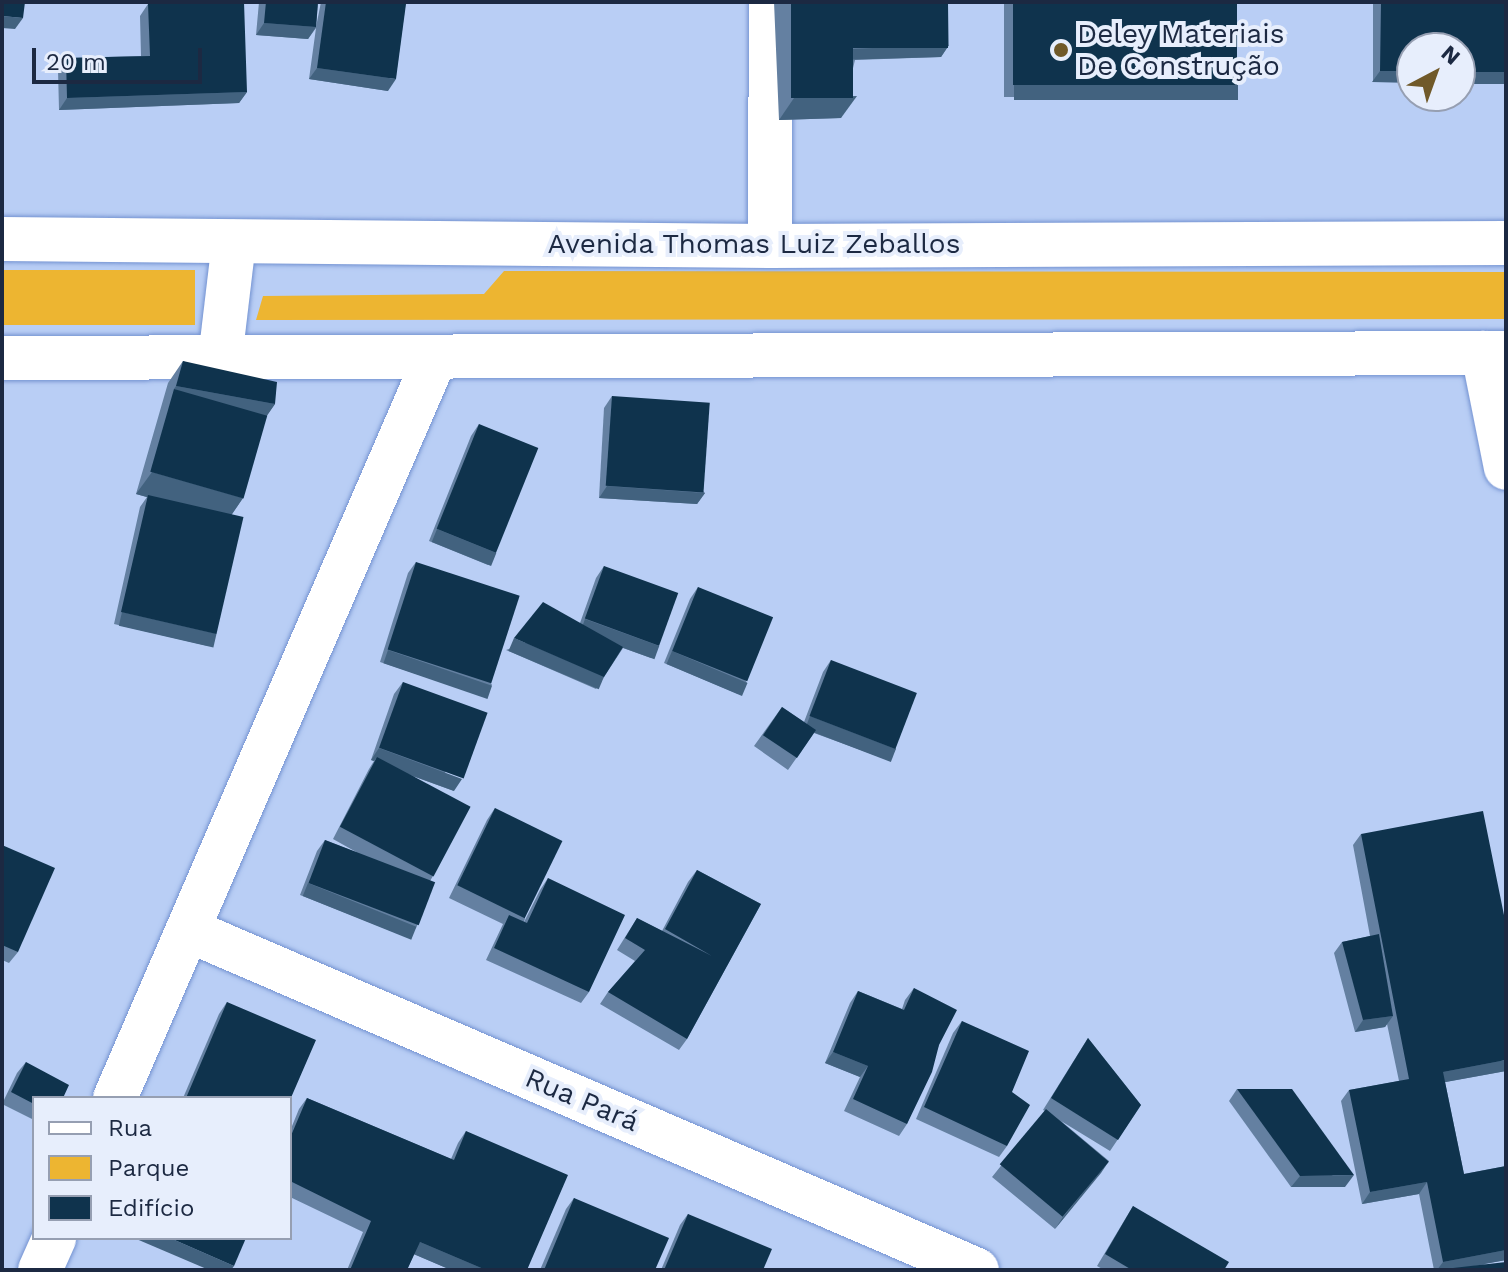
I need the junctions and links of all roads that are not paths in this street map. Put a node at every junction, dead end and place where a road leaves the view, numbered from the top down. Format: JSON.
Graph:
{"nodes":[{"id":1,"x":771,"y":2,"type":"edge"},
{"id":2,"x":2,"y":239,"type":"edge"},
{"id":3,"x":234,"y":242,"type":"junction"},
{"id":4,"x":1506,"y":243,"type":"edge"},
{"id":5,"x":770,"y":246,"type":"junction"},
{"id":6,"x":1495,"y":353,"type":"edge"},
{"id":7,"x":2,"y":358,"type":"edge"},
{"id":8,"x":435,"y":358,"type":"junction"},
{"id":9,"x":220,"y":359,"type":"junction"},
{"id":10,"x":1506,"y":468,"type":"edge"},
{"id":11,"x":188,"y":930,"type":"junction"},
{"id":12,"x":116,"y":1096,"type":"edge"},
{"id":13,"x":53,"y":1240,"type":"edge"},
{"id":14,"x":40,"y":1270,"type":"edge"},
{"id":15,"x":977,"y":1270,"type":"edge"}],
"edges":[{"from":1,"to":5,"type":"main road"},
{"from":2,"to":3,"type":"main road","name":"Avenida Thomas Luiz Zeballos"},
{"from":3,"to":5,"type":"main road","name":"Avenida Thomas Luiz Zeballos"},
{"from":3,"to":9,"type":"main road"},
{"from":4,"to":5,"type":"main road","name":"Avenida Thomas Luiz Zeballos"},
{"from":6,"to":8,"type":"main road"},
{"from":6,"to":10,"type":"main road"},
{"from":7,"to":9,"type":"main road"},
{"from":8,"to":9,"type":"main road"},
{"from":8,"to":11,"type":"main road"},
{"from":11,"to":12,"type":"main road"},
{"from":11,"to":15,"type":"main road","name":"Rua Pará"},
{"from":13,"to":14,"type":"main road"}]}
